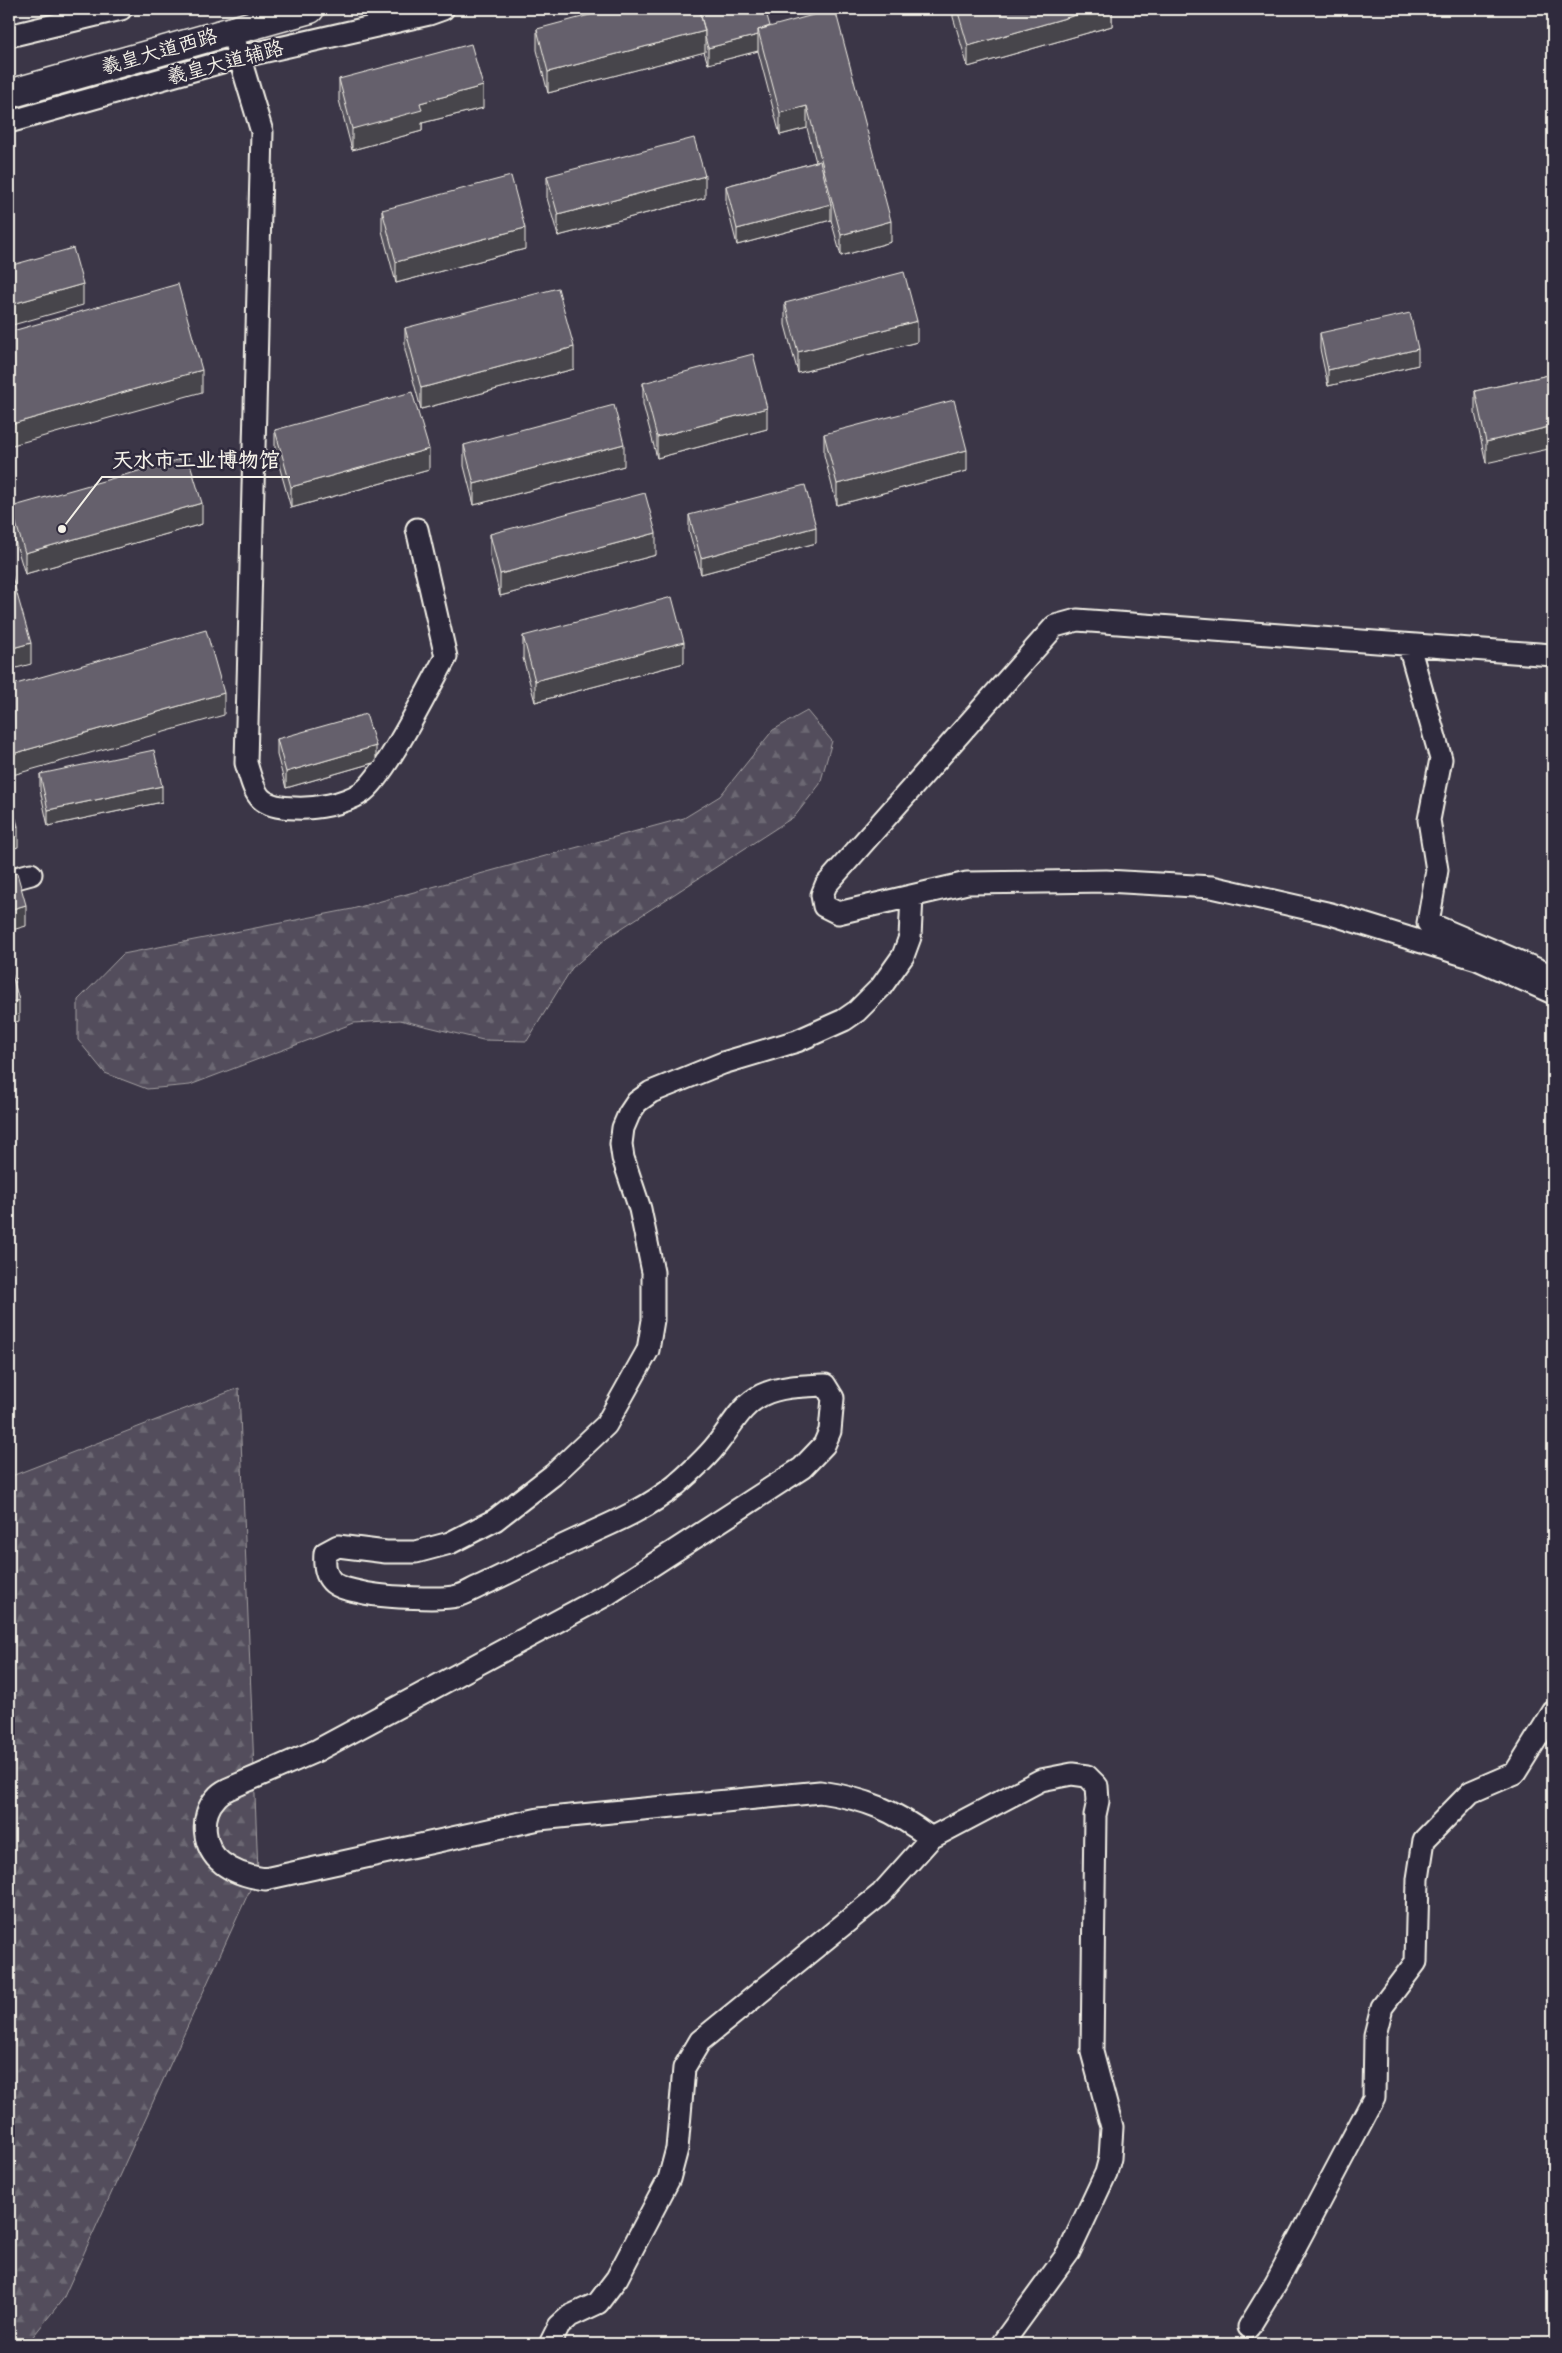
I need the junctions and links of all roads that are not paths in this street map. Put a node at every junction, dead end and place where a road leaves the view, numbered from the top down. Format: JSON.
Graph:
{"nodes":[{"id":1,"x":121,"y":9,"type":"edge"},
{"id":2,"x":253,"y":9,"type":"edge"},
{"id":3,"x":310,"y":9,"type":"edge"},
{"id":4,"x":443,"y":9,"type":"edge"},
{"id":5,"x":231,"y":30,"type":"junction"},
{"id":6,"x":9,"y":36,"type":"edge"},
{"id":7,"x":240,"y":57,"type":"junction"},
{"id":8,"x":9,"y":78,"type":"edge"},
{"id":9,"x":9,"y":94,"type":"edge"},
{"id":10,"x":9,"y":122,"type":"edge"},
{"id":11,"x":417,"y":529,"type":"dead end"},
{"id":12,"x":1409,"y":646,"type":"junction"},
{"id":13,"x":1553,"y":655,"type":"edge"},
{"id":14,"x":31,"y":874,"type":"dead end"},
{"id":15,"x":9,"y":880,"type":"edge"},
{"id":16,"x":912,"y":896,"type":"junction"},
{"id":17,"x":1553,"y":976,"type":"edge"},
{"id":18,"x":1553,"y":993,"type":"edge"},
{"id":19,"x":1553,"y":1712,"type":"edge"},
{"id":20,"x":931,"y":1838,"type":"junction"},
{"id":21,"x":1249,"y":2327,"type":"dead end"},
{"id":22,"x":550,"y":2344,"type":"edge"},
{"id":23,"x":1002,"y":2344,"type":"edge"}],
"edges":[{"from":1,"to":6,"type":"street"},
{"from":2,"to":8,"type":"main road","name":"羲皇大道西路"},
{"from":3,"to":5,"type":"main road","name":"羲皇大道西路"},
{"from":4,"to":7,"type":"street","name":"羲皇大道辅路"},
{"from":5,"to":7,"type":"street"},
{"from":5,"to":9,"type":"main road","name":"羲皇大道西路"},
{"from":7,"to":10,"type":"street","name":"羲皇大道辅路"},
{"from":7,"to":11,"type":"street"},
{"from":12,"to":13,"type":"street"},
{"from":12,"to":16,"type":"street"},
{"from":12,"to":17,"type":"street"},
{"from":14,"to":15,"type":"street"},
{"from":16,"to":18,"type":"street"},
{"from":16,"to":20,"type":"street"},
{"from":19,"to":21,"type":"street"},
{"from":20,"to":22,"type":"street"},
{"from":20,"to":23,"type":"street"}]}
